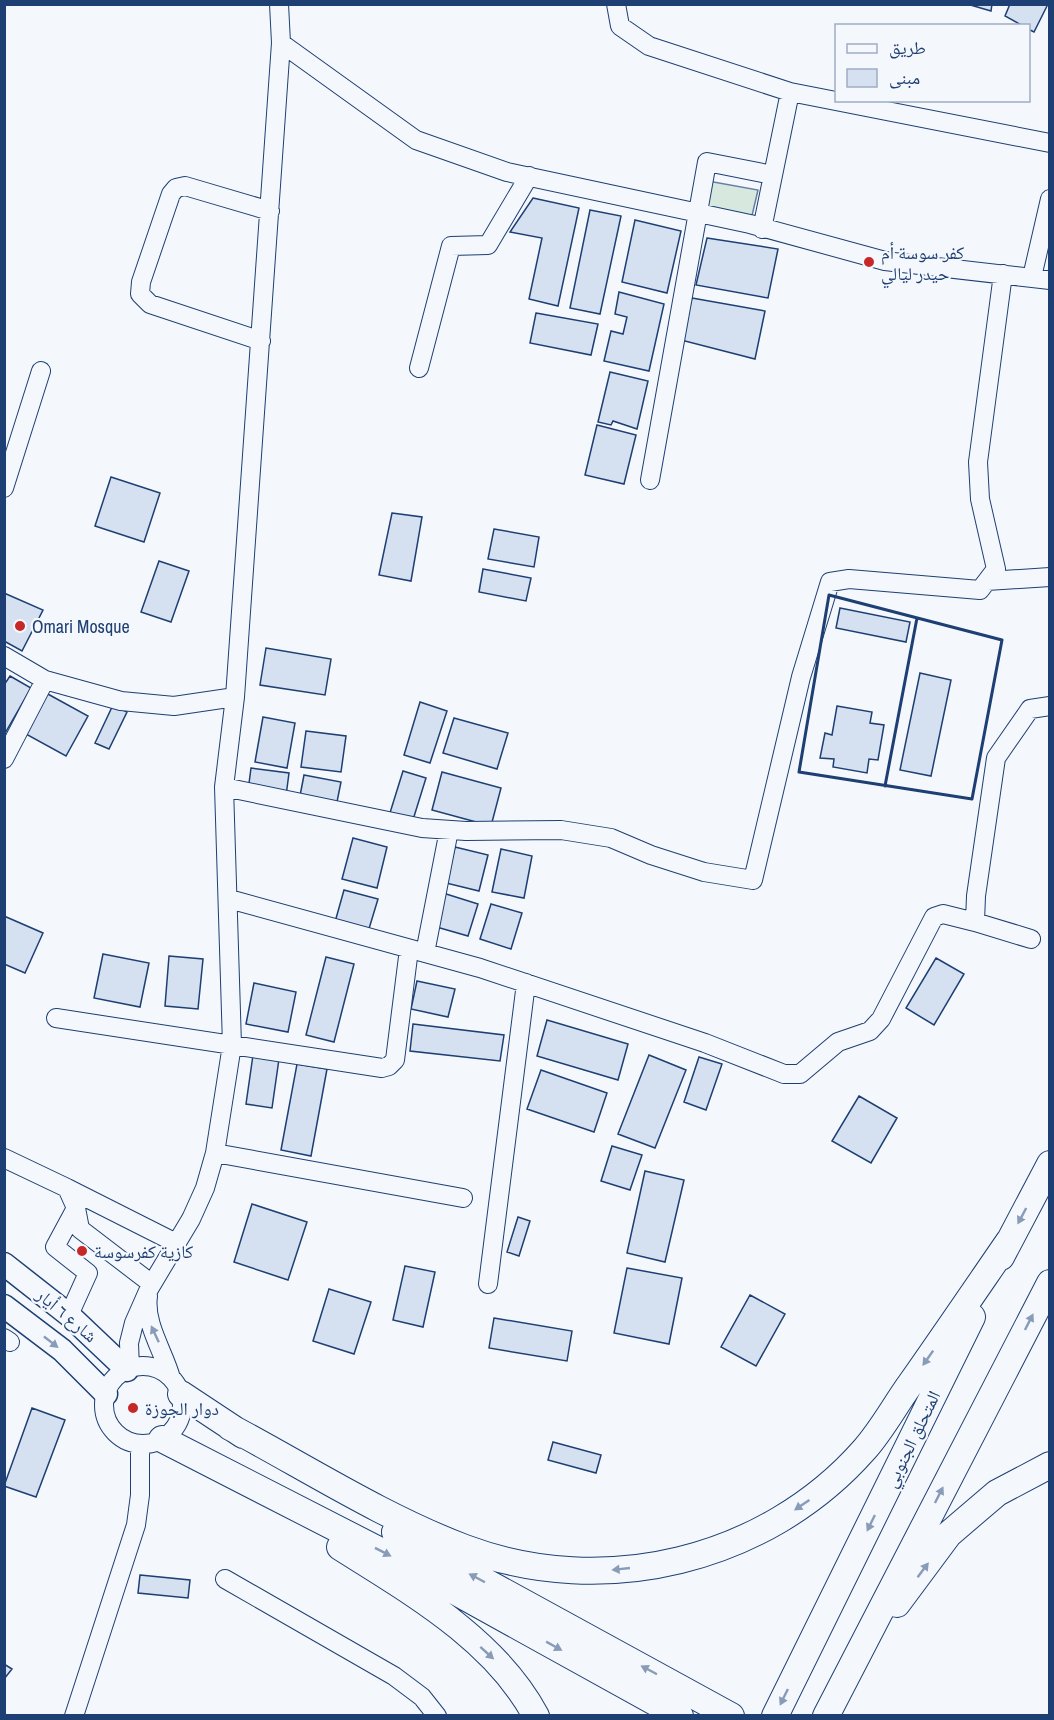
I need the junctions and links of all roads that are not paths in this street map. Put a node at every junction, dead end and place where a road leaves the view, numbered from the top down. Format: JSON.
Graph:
{"nodes":[{"id":1,"x":279,"y":4,"type":"edge"},
{"id":2,"x":616,"y":4,"type":"edge"},
{"id":3,"x":281,"y":43,"type":"junction"},
{"id":4,"x":790,"y":92,"type":"junction"},
{"id":5,"x":835,"y":101,"type":"edge"},
{"id":6,"x":841,"y":102,"type":"edge"},
{"id":7,"x":1050,"y":143,"type":"edge"},
{"id":8,"x":773,"y":175,"type":"junction"},
{"id":9,"x":529,"y":176,"type":"junction"},
{"id":10,"x":1050,"y":199,"type":"edge"},
{"id":11,"x":270,"y":211,"type":"junction"},
{"id":12,"x":696,"y":212,"type":"junction"},
{"id":13,"x":762,"y":229,"type":"junction"},
{"id":14,"x":1003,"y":274,"type":"junction"},
{"id":15,"x":1041,"y":278,"type":"edge"},
{"id":16,"x":261,"y":341,"type":"junction"},
{"id":17,"x":419,"y":368,"type":"dead end"},
{"id":18,"x":40,"y":371,"type":"dead end"},
{"id":19,"x":650,"y":480,"type":"dead end"},
{"id":20,"x":5,"y":482,"type":"edge"},
{"id":21,"x":1050,"y":577,"type":"edge"},
{"id":22,"x":987,"y":581,"type":"junction"},
{"id":23,"x":4,"y":656,"type":"edge"},
{"id":24,"x":45,"y":680,"type":"junction"},
{"id":25,"x":235,"y":697,"type":"junction"},
{"id":26,"x":1050,"y":706,"type":"edge"},
{"id":27,"x":4,"y":759,"type":"edge"},
{"id":28,"x":224,"y":787,"type":"junction"},
{"id":29,"x":449,"y":830,"type":"junction"},
{"id":30,"x":229,"y":899,"type":"junction"},
{"id":31,"x":975,"y":921,"type":"junction"},
{"id":32,"x":1031,"y":939,"type":"dead end"},
{"id":33,"x":417,"y":951,"type":"junction"},
{"id":34,"x":526,"y":983,"type":"junction"},
{"id":35,"x":56,"y":1018,"type":"dead end"},
{"id":36,"x":232,"y":1045,"type":"junction"},
{"id":37,"x":215,"y":1153,"type":"junction"},
{"id":38,"x":4,"y":1158,"type":"edge"},
{"id":39,"x":1050,"y":1164,"type":"edge"},
{"id":40,"x":67,"y":1188,"type":"junction"},
{"id":41,"x":463,"y":1198,"type":"dead end"},
{"id":42,"x":76,"y":1208,"type":"junction"},
{"id":43,"x":1009,"y":1241,"type":"junction"},
{"id":44,"x":176,"y":1243,"type":"junction"},
{"id":45,"x":105,"y":1249,"type":"junction"},
{"id":46,"x":4,"y":1264,"type":"edge"},
{"id":47,"x":88,"y":1273,"type":"junction"},
{"id":48,"x":1050,"y":1283,"type":"edge"},
{"id":49,"x":488,"y":1284,"type":"dead end"},
{"id":50,"x":150,"y":1286,"type":"junction"},
{"id":51,"x":4,"y":1306,"type":"edge"},
{"id":52,"x":69,"y":1314,"type":"junction"},
{"id":53,"x":129,"y":1369,"type":"junction"},
{"id":54,"x":176,"y":1386,"type":"junction"},
{"id":55,"x":106,"y":1394,"type":"junction"},
{"id":56,"x":230,"y":1427,"type":"junction"},
{"id":57,"x":151,"y":1442,"type":"junction"},
{"id":58,"x":1050,"y":1465,"type":"edge"},
{"id":59,"x":213,"y":1466,"type":"junction"},
{"id":60,"x":225,"y":1579,"type":"dead end"},
{"id":61,"x":850,"y":1667,"type":"junction"},
{"id":62,"x":74,"y":1716,"type":"edge"},
{"id":63,"x":437,"y":1716,"type":"edge"},
{"id":64,"x":536,"y":1716,"type":"edge"},
{"id":65,"x":680,"y":1716,"type":"edge"},
{"id":66,"x":731,"y":1716,"type":"edge"},
{"id":67,"x":775,"y":1716,"type":"edge"},
{"id":68,"x":826,"y":1716,"type":"edge"}],
"edges":[{"from":1,"to":3,"type":"street"},
{"from":2,"to":4,"type":"street"},
{"from":3,"to":9,"type":"street"},
{"from":3,"to":11,"type":"street"},
{"from":4,"to":5,"type":"street"},
{"from":4,"to":8,"type":"street"},
{"from":6,"to":7,"type":"street"},
{"from":8,"to":12,"type":"street"},
{"from":8,"to":13,"type":"street"},
{"from":9,"to":12,"type":"street"},
{"from":9,"to":17,"type":"street"},
{"from":10,"to":15,"type":"street"},
{"from":11,"to":16,"type":"street"},
{"from":11,"to":16,"type":"street"},
{"from":12,"to":13,"type":"street"},
{"from":12,"to":19,"type":"street"},
{"from":13,"to":14,"type":"street"},
{"from":14,"to":15,"type":"street"},
{"from":14,"to":22,"type":"street"},
{"from":16,"to":25,"type":"street"},
{"from":18,"to":20,"type":"street"},
{"from":21,"to":22,"type":"street"},
{"from":22,"to":29,"type":"street"},
{"from":23,"to":24,"type":"street"},
{"from":24,"to":25,"type":"street"},
{"from":24,"to":27,"type":"street"},
{"from":25,"to":28,"type":"street"},
{"from":26,"to":31,"type":"street"},
{"from":28,"to":29,"type":"street"},
{"from":28,"to":30,"type":"street"},
{"from":29,"to":33,"type":"street"},
{"from":30,"to":33,"type":"street"},
{"from":30,"to":36,"type":"street"},
{"from":31,"to":32,"type":"street"},
{"from":31,"to":34,"type":"street"},
{"from":33,"to":34,"type":"street"},
{"from":33,"to":36,"type":"street"},
{"from":34,"to":49,"type":"street"},
{"from":35,"to":36,"type":"street"},
{"from":36,"to":37,"type":"street"},
{"from":37,"to":41,"type":"street"},
{"from":37,"to":44,"type":"street"},
{"from":38,"to":40,"type":"street"},
{"from":39,"to":43,"type":"highway","name":"المتحلق الجنوبي","one_way":true},
{"from":40,"to":42,"type":"street"},
{"from":40,"to":44,"type":"street"},
{"from":42,"to":45,"type":"street"},
{"from":42,"to":47,"type":"street"},
{"from":43,"to":56,"type":"highway","one_way":true},
{"from":43,"to":67,"type":"highway","name":"المتحلق الجنوبي","one_way":true},
{"from":44,"to":50,"type":"street"},
{"from":45,"to":47,"type":"street"},
{"from":45,"to":50,"type":"street"},
{"from":46,"to":52,"type":"main road","name":"شارع ٦ أيار"},
{"from":47,"to":52,"type":"street"},
{"from":61,"to":48,"type":"highway","one_way":true},
{"from":50,"to":53,"type":"street"},
{"from":54,"to":50,"type":"street","one_way":true},
{"from":51,"to":55,"type":"main road","name":"شارع ٦ أيار","one_way":true},
{"from":52,"to":53,"type":"main road","name":"شارع ٦ أيار"},
{"from":53,"to":54,"type":"street"},
{"from":53,"to":55,"type":"street"},
{"from":54,"to":56,"type":"highway"},
{"from":54,"to":57,"type":"street"},
{"from":55,"to":57,"type":"street"},
{"from":66,"to":56,"type":"highway","one_way":true},
{"from":57,"to":59,"type":"highway"},
{"from":57,"to":62,"type":"street"},
{"from":61,"to":58,"type":"highway","one_way":true},
{"from":59,"to":64,"type":"highway","one_way":true},
{"from":59,"to":65,"type":"highway","one_way":true},
{"from":60,"to":63,"type":"street"},
{"from":61,"to":68,"type":"highway"}]}
